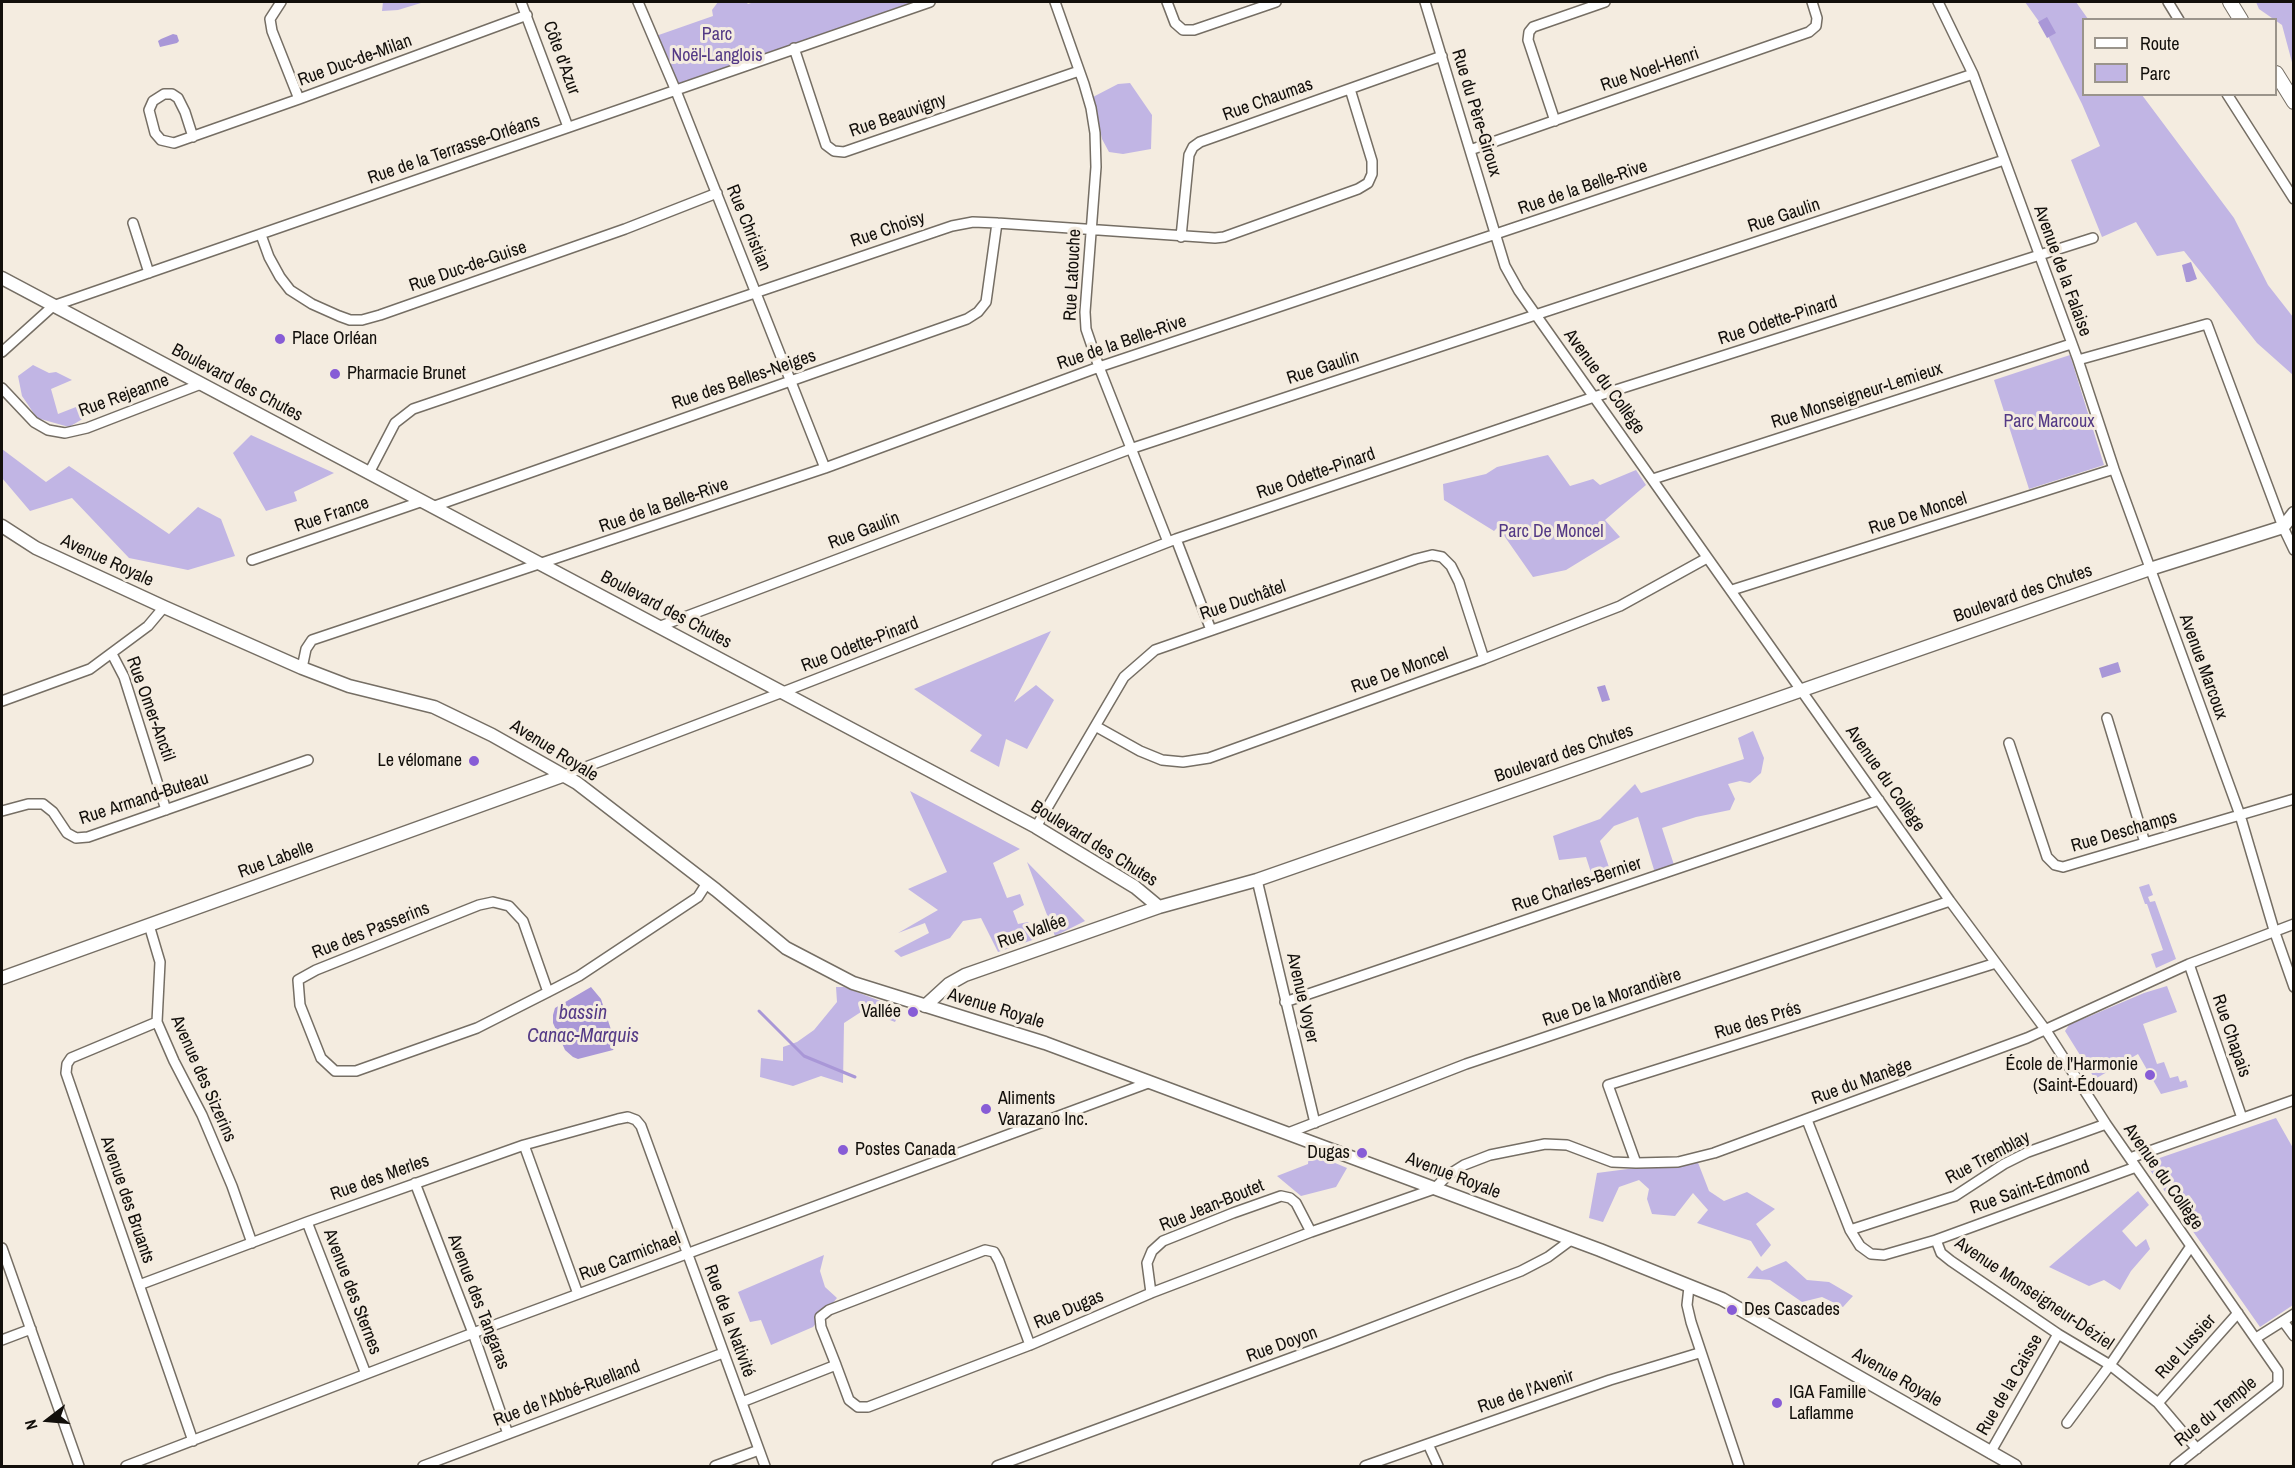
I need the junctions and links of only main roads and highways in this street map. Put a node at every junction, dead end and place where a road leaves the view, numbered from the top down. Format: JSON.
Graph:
{"nodes":[{"id":1,"x":2230,"y":2,"type":"edge"},
{"id":2,"x":2240,"y":18,"type":"edge"},
{"id":3,"x":2277,"y":76,"type":"edge"},
{"id":4,"x":2294,"y":102,"type":"edge"}],
"edges":[{"from":1,"to":2,"type":"main road"},
{"from":3,"to":4,"type":"main road"}]}
